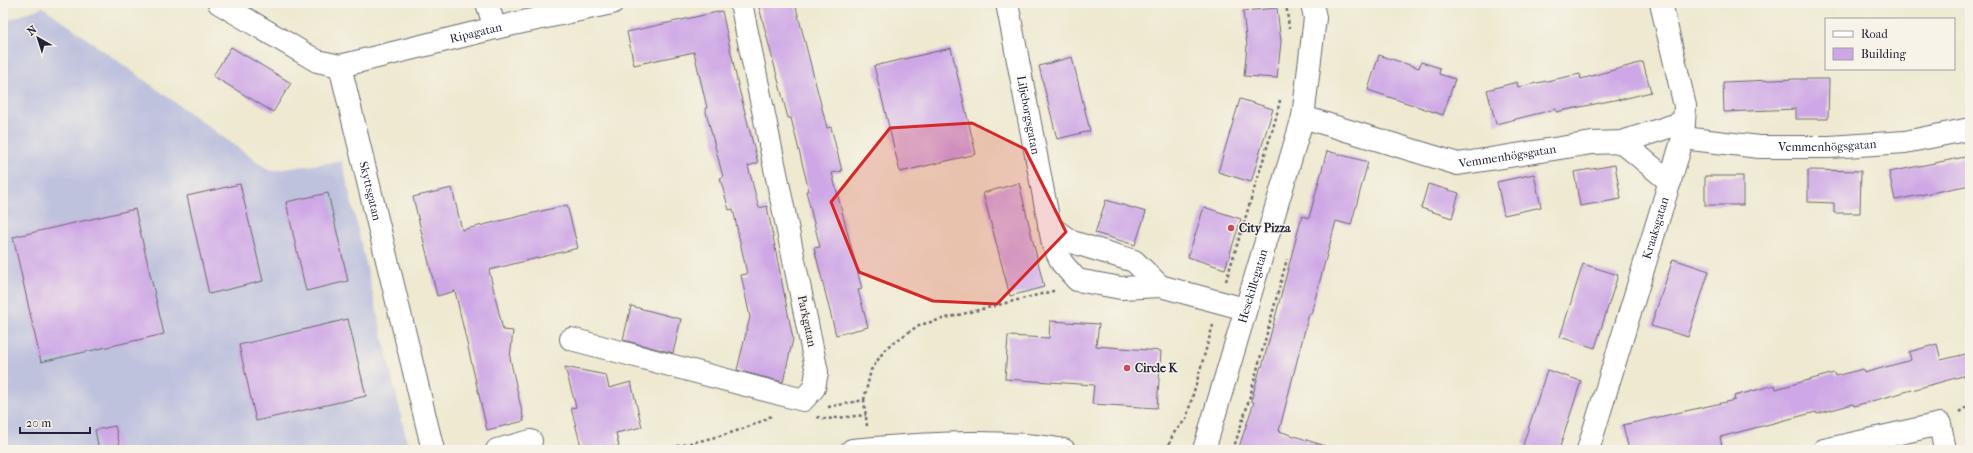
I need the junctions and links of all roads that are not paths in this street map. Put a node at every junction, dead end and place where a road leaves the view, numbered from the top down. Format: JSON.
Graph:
{"nodes":[{"id":1,"x":219,"y":3,"type":"edge"},
{"id":2,"x":487,"y":3,"type":"edge"},
{"id":3,"x":612,"y":3,"type":"edge"},
{"id":4,"x":741,"y":3,"type":"edge"},
{"id":5,"x":1007,"y":3,"type":"edge"},
{"id":6,"x":1312,"y":3,"type":"edge"},
{"id":7,"x":1661,"y":3,"type":"edge"},
{"id":8,"x":495,"y":28,"type":"junction"},
{"id":9,"x":340,"y":66,"type":"junction"},
{"id":10,"x":1303,"y":117,"type":"junction"},
{"id":11,"x":1970,"y":129,"type":"edge"},
{"id":12,"x":1684,"y":130,"type":"junction"},
{"id":13,"x":1622,"y":142,"type":"junction"},
{"id":14,"x":1670,"y":182,"type":"junction"},
{"id":15,"x":1050,"y":226,"type":"junction"},
{"id":16,"x":1160,"y":286,"type":"junction"},
{"id":17,"x":1244,"y":309,"type":"junction"},
{"id":18,"x":571,"y":339,"type":"dead end"},
{"id":19,"x":531,"y":441,"type":"dead end"},
{"id":20,"x":861,"y":449,"type":"edge"},
{"id":21,"x":433,"y":450,"type":"edge"},
{"id":22,"x":497,"y":450,"type":"edge"},
{"id":23,"x":1064,"y":450,"type":"edge"},
{"id":24,"x":1204,"y":450,"type":"edge"},
{"id":25,"x":1588,"y":450,"type":"edge"},
{"id":26,"x":1824,"y":450,"type":"edge"},
{"id":27,"x":1945,"y":450,"type":"edge"}],
"edges":[{"from":1,"to":9,"type":"street"},
{"from":2,"to":8,"type":"street"},
{"from":3,"to":8,"type":"street","name":"Ripagatan"},
{"from":4,"to":18,"type":"street","name":"Parkgatan"},
{"from":5,"to":15,"type":"street","name":"Liljeborgsgatan"},
{"from":6,"to":10,"type":"street","name":"Hesekillegatan"},
{"from":7,"to":12,"type":"street","name":"Kraaksgatan"},
{"from":8,"to":9,"type":"street","name":"Ripagatan"},
{"from":9,"to":21,"type":"street","name":"Skyttsgatan"},
{"from":10,"to":13,"type":"street","name":"Vemmenhögsgatan"},
{"from":10,"to":17,"type":"street","name":"Hesekillegatan"},
{"from":11,"to":12,"type":"street","name":"Vemmenhögsgatan"},
{"from":12,"to":13,"type":"street","name":"Vemmenhögsgatan"},
{"from":12,"to":14,"type":"street","name":"Kraaksgatan"},
{"from":13,"to":14,"type":"street"},
{"from":14,"to":25,"type":"street","name":"Kraaksgatan"},
{"from":15,"to":16,"type":"street"},
{"from":15,"to":16,"type":"street","name":"Liljeborgsgatan"},
{"from":16,"to":17,"type":"street"},
{"from":17,"to":24,"type":"street","name":"Hesekillegatan"},
{"from":19,"to":22,"type":"street"},
{"from":20,"to":23,"type":"street"},
{"from":26,"to":27,"type":"street"}]}
